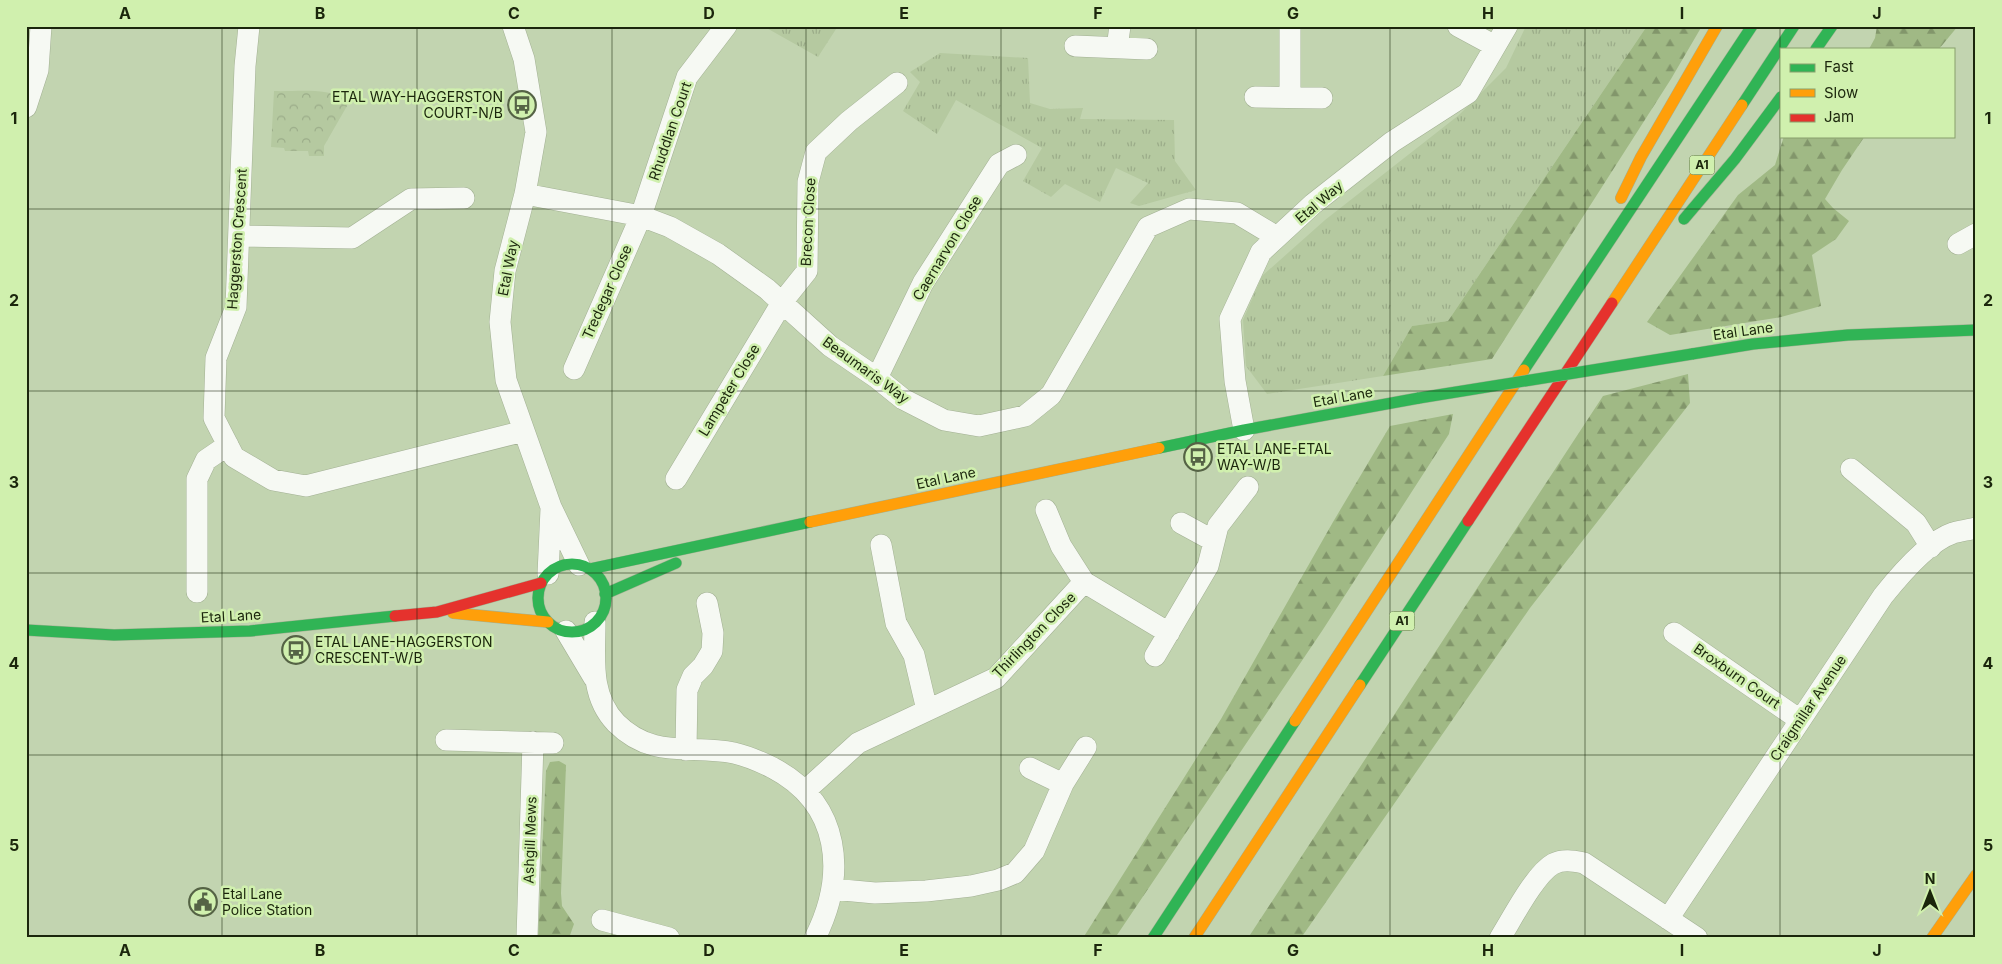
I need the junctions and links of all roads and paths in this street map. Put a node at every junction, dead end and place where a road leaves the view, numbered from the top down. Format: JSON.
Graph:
{"nodes":[{"id":1,"x":41,"y":26,"type":"edge"},
{"id":2,"x":250,"y":26,"type":"edge"},
{"id":3,"x":514,"y":26,"type":"edge"},
{"id":4,"x":726,"y":26,"type":"edge"},
{"id":5,"x":1120,"y":26,"type":"edge"},
{"id":6,"x":1290,"y":26,"type":"edge"},
{"id":7,"x":1458,"y":26,"type":"edge"},
{"id":8,"x":1507,"y":26,"type":"edge"},
{"id":9,"x":1717,"y":26,"type":"edge"},
{"id":10,"x":1752,"y":26,"type":"edge"},
{"id":11,"x":1794,"y":26,"type":"edge"},
{"id":12,"x":1832,"y":26,"type":"edge"},
{"id":13,"x":1075,"y":46,"type":"dead end"},
{"id":14,"x":1495,"y":46,"type":"junction"},
{"id":15,"x":1117,"y":48,"type":"junction"},
{"id":16,"x":1817,"y":48,"type":"edge"},
{"id":17,"x":1147,"y":49,"type":"dead end"},
{"id":18,"x":897,"y":83,"type":"dead end"},
{"id":19,"x":1255,"y":97,"type":"dead end"},
{"id":20,"x":1290,"y":98,"type":"junction"},
{"id":21,"x":1322,"y":98,"type":"dead end"},
{"id":22,"x":1780,"y":98,"type":"edge"},
{"id":23,"x":26,"y":107,"type":"edge"},
{"id":24,"x":1016,"y":154,"type":"dead end"},
{"id":25,"x":525,"y":194,"type":"junction"},
{"id":26,"x":464,"y":198,"type":"dead end"},
{"id":27,"x":641,"y":216,"type":"junction"},
{"id":28,"x":240,"y":236,"type":"junction"},
{"id":29,"x":1277,"y":237,"type":"junction"},
{"id":30,"x":1581,"y":283,"type":"junction"},
{"id":31,"x":783,"y":301,"type":"junction"},
{"id":32,"x":1610,"y":305,"type":"junction"},
{"id":33,"x":1976,"y":330,"type":"edge"},
{"id":34,"x":574,"y":369,"type":"dead end"},
{"id":35,"x":878,"y":378,"type":"junction"},
{"id":36,"x":1244,"y":430,"type":"junction"},
{"id":37,"x":524,"y":432,"type":"junction"},
{"id":38,"x":228,"y":445,"type":"junction"},
{"id":39,"x":1851,"y":469,"type":"dead end"},
{"id":40,"x":676,"y":479,"type":"dead end"},
{"id":41,"x":1248,"y":487,"type":"dead end"},
{"id":42,"x":551,"y":506,"type":"junction"},
{"id":43,"x":1046,"y":510,"type":"dead end"},
{"id":44,"x":1181,"y":523,"type":"dead end"},
{"id":45,"x":1976,"y":528,"type":"edge"},
{"id":46,"x":1214,"y":541,"type":"junction"},
{"id":47,"x":723,"y":542,"type":"junction"},
{"id":48,"x":881,"y":545,"type":"dead end"},
{"id":49,"x":1931,"y":547,"type":"junction"},
{"id":50,"x":584,"y":567,"type":"junction"},
{"id":51,"x":544,"y":579,"type":"junction"},
{"id":52,"x":1084,"y":582,"type":"junction"},
{"id":53,"x":197,"y":592,"type":"dead end"},
{"id":54,"x":606,"y":594,"type":"junction"},
{"id":55,"x":707,"y":603,"type":"dead end"},
{"id":56,"x":437,"y":612,"type":"junction"},
{"id":57,"x":595,"y":622,"type":"junction"},
{"id":58,"x":557,"y":626,"type":"junction"},
{"id":59,"x":26,"y":630,"type":"edge"},
{"id":60,"x":1169,"y":633,"type":"junction"},
{"id":61,"x":1674,"y":633,"type":"dead end"},
{"id":62,"x":1155,"y":656,"type":"dead end"},
{"id":63,"x":594,"y":678,"type":"junction"},
{"id":64,"x":927,"y":710,"type":"junction"},
{"id":65,"x":1800,"y":720,"type":"junction"},
{"id":66,"x":446,"y":740,"type":"dead end"},
{"id":67,"x":1086,"y":747,"type":"dead end"},
{"id":68,"x":686,"y":750,"type":"junction"},
{"id":69,"x":1030,"y":768,"type":"dead end"},
{"id":70,"x":1062,"y":784,"type":"junction"},
{"id":71,"x":805,"y":790,"type":"junction"},
{"id":72,"x":1976,"y":875,"type":"edge"},
{"id":73,"x":832,"y":889,"type":"junction"},
{"id":74,"x":1668,"y":919,"type":"junction"},
{"id":75,"x":602,"y":920,"type":"dead end"},
{"id":76,"x":656,"y":936,"type":"edge"},
{"id":77,"x":527,"y":938,"type":"edge"},
{"id":78,"x":815,"y":938,"type":"edge"},
{"id":79,"x":1153,"y":938,"type":"edge"},
{"id":80,"x":1194,"y":938,"type":"edge"},
{"id":81,"x":1500,"y":938,"type":"edge"},
{"id":82,"x":1697,"y":938,"type":"edge"},
{"id":83,"x":1932,"y":938,"type":"edge"}],
"edges":[{"from":1,"to":23,"type":"street"},
{"from":2,"to":28,"type":"street","name":"Haggerston Crescent"},
{"from":3,"to":25,"type":"street","name":"Etal Way"},
{"from":4,"to":27,"type":"street","name":"Rhuddlan Court"},
{"from":5,"to":15,"type":"street"},
{"from":6,"to":20,"type":"street"},
{"from":7,"to":14,"type":"street"},
{"from":8,"to":14,"type":"street","name":"Etal Way"},
{"from":9,"to":30,"type":"main road","number":"A1"},
{"from":10,"to":30,"type":"main road","number":"A1"},
{"from":11,"to":32,"type":"main road","number":"A1"},
{"from":12,"to":16,"type":"main road"},
{"from":13,"to":15,"type":"street"},
{"from":14,"to":29,"type":"street","name":"Etal Way"},
{"from":15,"to":17,"type":"street"},
{"from":18,"to":31,"type":"street","name":"Brecon Close"},
{"from":19,"to":20,"type":"street"},
{"from":20,"to":21,"type":"street"},
{"from":22,"to":32,"type":"main road","number":"A1"},
{"from":24,"to":35,"type":"street","name":"Caernarvon Close"},
{"from":25,"to":27,"type":"street","name":"Beaumaris Way"},
{"from":25,"to":37,"type":"street","name":"Etal Way"},
{"from":26,"to":28,"type":"street"},
{"from":27,"to":31,"type":"street","name":"Beaumaris Way"},
{"from":27,"to":34,"type":"street","name":"Tredegar Close"},
{"from":28,"to":38,"type":"street","name":"Haggerston Crescent"},
{"from":29,"to":35,"type":"street","name":"Beaumaris Way"},
{"from":29,"to":36,"type":"street","name":"Etal Way"},
{"from":30,"to":79,"type":"main road","number":"A1"},
{"from":31,"to":35,"type":"street","name":"Beaumaris Way"},
{"from":31,"to":40,"type":"street","name":"Lampeter Close"},
{"from":32,"to":80,"type":"main road","number":"A1"},
{"from":33,"to":36,"type":"main road","name":"Etal Lane","bridge":true},
{"from":36,"to":47,"type":"main road","name":"Etal Lane"},
{"from":37,"to":38,"type":"street","name":"Haggerston Crescent"},
{"from":37,"to":42,"type":"street","name":"Etal Way"},
{"from":38,"to":53,"type":"street"},
{"from":39,"to":49,"type":"street"},
{"from":41,"to":46,"type":"street"},
{"from":42,"to":50,"type":"street","name":"Etal Way"},
{"from":42,"to":51,"type":"street","name":"Etal Way"},
{"from":43,"to":52,"type":"street","name":"Thirlington Close"},
{"from":44,"to":46,"type":"street"},
{"from":45,"to":49,"type":"street","name":"Craigmillar Avenue"},
{"from":46,"to":60,"type":"street"},
{"from":47,"to":50,"type":"main road","name":"Etal Lane"},
{"from":47,"to":54,"type":"main road","name":"Etal Lane"},
{"from":48,"to":64,"type":"street"},
{"from":49,"to":65,"type":"street","name":"Craigmillar Avenue"},
{"from":50,"to":51,"type":"main road"},
{"from":50,"to":54,"type":"main road"},
{"from":51,"to":56,"type":"main road","name":"Etal Lane"},
{"from":51,"to":58,"type":"main road"},
{"from":52,"to":60,"type":"street","name":"Thirlington Close"},
{"from":52,"to":64,"type":"street","name":"Thirlington Close"},
{"from":54,"to":57,"type":"main road"},
{"from":55,"to":68,"type":"street"},
{"from":56,"to":58,"type":"main road","name":"Etal Lane"},
{"from":56,"to":59,"type":"main road","name":"Etal Lane"},
{"from":57,"to":58,"type":"main road"},
{"from":57,"to":63,"type":"street"},
{"from":58,"to":63,"type":"street"},
{"from":60,"to":62,"type":"street"},
{"from":61,"to":65,"type":"street","name":"Broxburn Court"},
{"from":63,"to":68,"type":"street"},
{"from":64,"to":71,"type":"street","name":"Thirlington Close"},
{"from":65,"to":74,"type":"street","name":"Craigmillar Avenue"},
{"from":66,"to":77,"type":"street","name":"Ashgill Mews"},
{"from":67,"to":70,"type":"street"},
{"from":68,"to":71,"type":"street"},
{"from":69,"to":70,"type":"street"},
{"from":70,"to":73,"type":"street"},
{"from":71,"to":73,"type":"street"},
{"from":72,"to":83,"type":"main road"},
{"from":73,"to":78,"type":"street"},
{"from":74,"to":81,"type":"street"},
{"from":74,"to":82,"type":"street"},
{"from":75,"to":76,"type":"street"}]}
